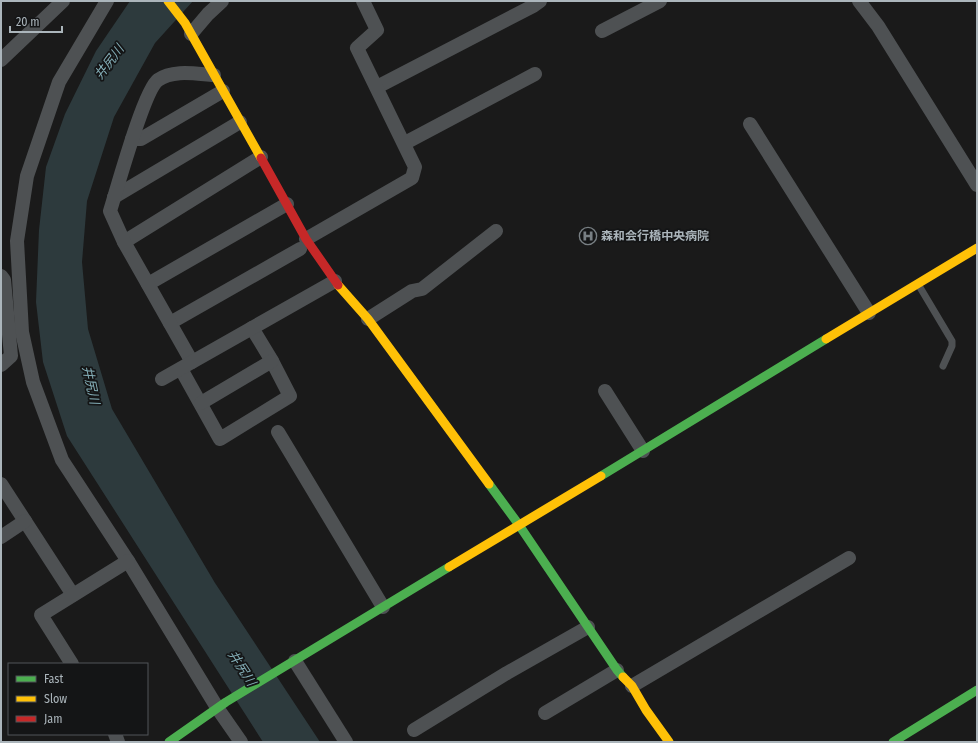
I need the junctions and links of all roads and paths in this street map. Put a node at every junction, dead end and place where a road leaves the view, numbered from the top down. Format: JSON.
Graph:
{"nodes":[{"id":1,"x":63,"y":1,"type":"edge"},
{"id":2,"x":107,"y":1,"type":"edge"},
{"id":3,"x":168,"y":1,"type":"edge"},
{"id":4,"x":222,"y":1,"type":"edge"},
{"id":5,"x":363,"y":1,"type":"edge"},
{"id":6,"x":540,"y":1,"type":"edge"},
{"id":7,"x":660,"y":1,"type":"edge"},
{"id":8,"x":859,"y":1,"type":"edge"},
{"id":9,"x":188,"y":28,"type":"junction"},
{"id":10,"x":602,"y":31,"type":"dead end"},
{"id":11,"x":1,"y":60,"type":"edge"},
{"id":12,"x":535,"y":74,"type":"dead end"},
{"id":13,"x":214,"y":75,"type":"junction"},
{"id":14,"x":376,"y":87,"type":"junction"},
{"id":15,"x":223,"y":91,"type":"junction"},
{"id":16,"x":240,"y":122,"type":"junction"},
{"id":17,"x":750,"y":124,"type":"dead end"},
{"id":18,"x":132,"y":139,"type":"junction"},
{"id":19,"x":405,"y":143,"type":"junction"},
{"id":20,"x":261,"y":157,"type":"junction"},
{"id":21,"x":977,"y":185,"type":"edge"},
{"id":22,"x":114,"y":197,"type":"junction"},
{"id":23,"x":287,"y":204,"type":"junction"},
{"id":24,"x":496,"y":231,"type":"dead end"},
{"id":25,"x":124,"y":242,"type":"junction"},
{"id":26,"x":303,"y":244,"type":"junction"},
{"id":27,"x":977,"y":248,"type":"edge"},
{"id":28,"x":1,"y":276,"type":"edge"},
{"id":29,"x":335,"y":281,"type":"junction"},
{"id":30,"x":148,"y":284,"type":"junction"},
{"id":31,"x":918,"y":284,"type":"junction"},
{"id":32,"x":869,"y":313,"type":"junction"},
{"id":33,"x":368,"y":319,"type":"junction"},
{"id":34,"x":170,"y":324,"type":"junction"},
{"id":35,"x":252,"y":328,"type":"junction"},
{"id":36,"x":272,"y":361,"type":"junction"},
{"id":37,"x":1,"y":365,"type":"edge"},
{"id":38,"x":186,"y":365,"type":"junction"},
{"id":39,"x":943,"y":366,"type":"dead end"},
{"id":40,"x":162,"y":379,"type":"dead end"},
{"id":41,"x":605,"y":391,"type":"dead end"},
{"id":42,"x":201,"y":403,"type":"junction"},
{"id":43,"x":278,"y":432,"type":"dead end"},
{"id":44,"x":643,"y":451,"type":"junction"},
{"id":45,"x":1,"y":484,"type":"edge"},
{"id":46,"x":25,"y":521,"type":"junction"},
{"id":47,"x":519,"y":525,"type":"junction"},
{"id":48,"x":1,"y":537,"type":"edge"},
{"id":49,"x":849,"y":558,"type":"dead end"},
{"id":50,"x":128,"y":561,"type":"junction"},
{"id":51,"x":73,"y":595,"type":"junction"},
{"id":52,"x":384,"y":607,"type":"junction"},
{"id":53,"x":588,"y":627,"type":"junction"},
{"id":54,"x":71,"y":663,"type":"edge"},
{"id":55,"x":292,"y":663,"type":"junction"},
{"id":56,"x":618,"y":670,"type":"junction"},
{"id":57,"x":632,"y":686,"type":"junction"},
{"id":58,"x":977,"y":690,"type":"edge"},
{"id":59,"x":222,"y":706,"type":"junction"},
{"id":60,"x":545,"y":713,"type":"dead end"},
{"id":61,"x":414,"y":730,"type":"dead end"},
{"id":62,"x":169,"y":742,"type":"edge"},
{"id":63,"x":240,"y":742,"type":"edge"},
{"id":64,"x":346,"y":742,"type":"edge"},
{"id":65,"x":669,"y":742,"type":"edge"},
{"id":66,"x":893,"y":742,"type":"edge"}],
"edges":[{"from":1,"to":11,"type":"street"},
{"from":2,"to":50,"type":"street"},
{"from":3,"to":9,"type":"street"},
{"from":4,"to":9,"type":"street"},
{"from":5,"to":14,"type":"street"},
{"from":6,"to":14,"type":"street"},
{"from":7,"to":10,"type":"street"},
{"from":8,"to":21,"type":"street"},
{"from":9,"to":13,"type":"street"},
{"from":12,"to":19,"type":"street"},
{"from":13,"to":15,"type":"street"},
{"from":13,"to":18,"type":"street"},
{"from":14,"to":19,"type":"street"},
{"from":15,"to":16,"type":"street"},
{"from":15,"to":18,"type":"street"},
{"from":16,"to":20,"type":"street"},
{"from":16,"to":22,"type":"street"},
{"from":17,"to":32,"type":"street"},
{"from":18,"to":22,"type":"street"},
{"from":19,"to":26,"type":"street"},
{"from":20,"to":23,"type":"street"},
{"from":20,"to":25,"type":"street"},
{"from":22,"to":25,"type":"street"},
{"from":23,"to":26,"type":"street"},
{"from":23,"to":30,"type":"street"},
{"from":24,"to":33,"type":"street"},
{"from":25,"to":30,"type":"street"},
{"from":26,"to":29,"type":"street"},
{"from":26,"to":34,"type":"street"},
{"from":27,"to":31,"type":"street"},
{"from":28,"to":37,"type":"street"},
{"from":29,"to":33,"type":"street"},
{"from":29,"to":35,"type":"street"},
{"from":30,"to":34,"type":"street"},
{"from":31,"to":32,"type":"street"},
{"from":31,"to":39,"type":"lane"},
{"from":32,"to":44,"type":"street"},
{"from":33,"to":47,"type":"street"},
{"from":34,"to":38,"type":"street"},
{"from":35,"to":36,"type":"street"},
{"from":35,"to":38,"type":"street"},
{"from":36,"to":42,"type":"street"},
{"from":36,"to":42,"type":"street"},
{"from":38,"to":40,"type":"street"},
{"from":38,"to":42,"type":"street"},
{"from":41,"to":44,"type":"street"},
{"from":43,"to":52,"type":"street"},
{"from":44,"to":47,"type":"street"},
{"from":45,"to":46,"type":"street"},
{"from":46,"to":48,"type":"street"},
{"from":46,"to":51,"type":"street"},
{"from":47,"to":52,"type":"street"},
{"from":47,"to":53,"type":"street"},
{"from":49,"to":57,"type":"street"},
{"from":50,"to":51,"type":"street"},
{"from":50,"to":59,"type":"street"},
{"from":51,"to":54,"type":"street"},
{"from":52,"to":55,"type":"street"},
{"from":53,"to":56,"type":"street"},
{"from":53,"to":61,"type":"street"},
{"from":55,"to":59,"type":"street"},
{"from":55,"to":64,"type":"street"},
{"from":56,"to":57,"type":"street"},
{"from":56,"to":60,"type":"street"},
{"from":57,"to":65,"type":"street"},
{"from":58,"to":66,"type":"street"},
{"from":59,"to":62,"type":"street"},
{"from":59,"to":63,"type":"street"}]}
